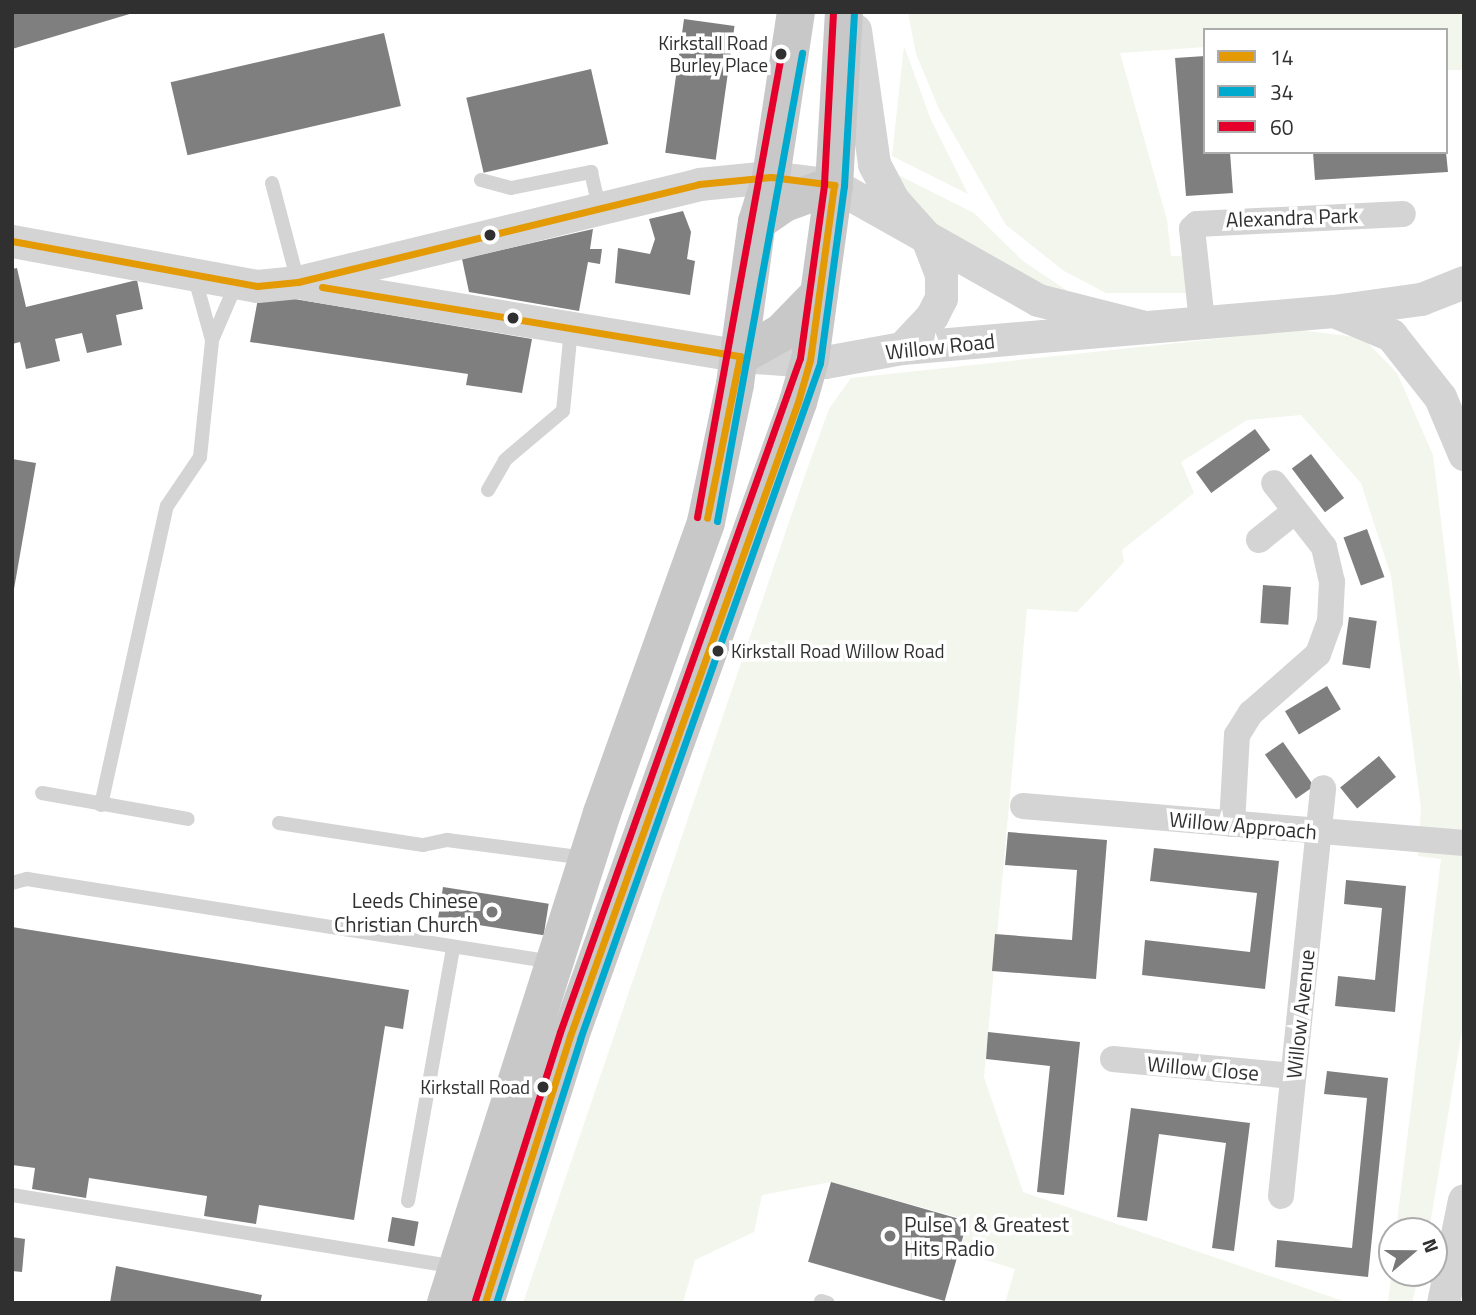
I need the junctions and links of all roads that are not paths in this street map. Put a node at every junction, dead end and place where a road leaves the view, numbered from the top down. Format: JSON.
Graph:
{"nodes":[{"id":1,"x":796,"y":12,"type":"edge"},
{"id":2,"x":844,"y":12,"type":"edge"},
{"id":3,"x":853,"y":12,"type":"edge"},
{"id":4,"x":771,"y":177,"type":"junction"},
{"id":5,"x":481,"y":180,"type":"dead end"},
{"id":6,"x":272,"y":183,"type":"dead end"},
{"id":7,"x":834,"y":185,"type":"junction"},
{"id":8,"x":599,"y":208,"type":"junction"},
{"id":9,"x":1404,"y":214,"type":"dead end"},
{"id":10,"x":757,"y":222,"type":"junction"},
{"id":11,"x":927,"y":238,"type":"junction"},
{"id":12,"x":12,"y":240,"type":"edge"},
{"id":13,"x":395,"y":256,"type":"junction"},
{"id":14,"x":194,"y":275,"type":"junction"},
{"id":15,"x":236,"y":282,"type":"junction"},
{"id":16,"x":298,"y":282,"type":"junction"},
{"id":17,"x":1464,"y":282,"type":"edge"},
{"id":18,"x":819,"y":294,"type":"junction"},
{"id":19,"x":402,"y":302,"type":"junction"},
{"id":20,"x":1333,"y":311,"type":"junction"},
{"id":21,"x":1202,"y":322,"type":"junction"},
{"id":22,"x":1142,"y":326,"type":"junction"},
{"id":23,"x":571,"y":329,"type":"junction"},
{"id":24,"x":212,"y":340,"type":"junction"},
{"id":25,"x":902,"y":348,"type":"junction"},
{"id":26,"x":740,"y":356,"type":"junction"},
{"id":27,"x":810,"y":360,"type":"junction"},
{"id":28,"x":1464,"y":454,"type":"edge"},
{"id":29,"x":1274,"y":483,"type":"dead end"},
{"id":30,"x":488,"y":490,"type":"dead end"},
{"id":31,"x":1294,"y":512,"type":"junction"},
{"id":32,"x":1259,"y":540,"type":"dead end"},
{"id":33,"x":1323,"y":788,"type":"dead end"},
{"id":34,"x":42,"y":793,"type":"dead end"},
{"id":35,"x":101,"y":805,"type":"junction"},
{"id":36,"x":1023,"y":806,"type":"dead end"},
{"id":37,"x":188,"y":819,"type":"dead end"},
{"id":38,"x":278,"y":824,"type":"dead end"},
{"id":39,"x":1233,"y":824,"type":"junction"},
{"id":40,"x":1318,"y":831,"type":"junction"},
{"id":41,"x":1464,"y":843,"type":"edge"},
{"id":42,"x":587,"y":858,"type":"junction"},
{"id":43,"x":12,"y":883,"type":"edge"},
{"id":44,"x":453,"y":948,"type":"junction"},
{"id":45,"x":554,"y":962,"type":"junction"},
{"id":46,"x":1113,"y":1059,"type":"dead end"},
{"id":47,"x":1293,"y":1076,"type":"junction"},
{"id":48,"x":12,"y":1195,"type":"edge"},
{"id":49,"x":1281,"y":1196,"type":"dead end"},
{"id":50,"x":1464,"y":1200,"type":"edge"},
{"id":51,"x":408,"y":1201,"type":"dead end"},
{"id":52,"x":452,"y":1285,"type":"edge"},
{"id":53,"x":485,"y":1303,"type":"edge"},
{"id":54,"x":1443,"y":1303,"type":"edge"}],
"edges":[{"from":1,"to":4,"type":"main road"},
{"from":2,"to":7,"type":"main road"},
{"from":3,"to":11,"type":"street"},
{"from":4,"to":7,"type":"street"},
{"from":4,"to":8,"type":"street"},
{"from":4,"to":10,"type":"main road"},
{"from":5,"to":8,"type":"lane"},
{"from":6,"to":16,"type":"lane"},
{"from":7,"to":10,"type":"main road"},
{"from":7,"to":11,"type":"street","name":"Willow Road"},
{"from":7,"to":18,"type":"main road"},
{"from":8,"to":13,"type":"street"},
{"from":9,"to":21,"type":"street","name":"Alexandra Park"},
{"from":10,"to":26,"type":"main road"},
{"from":11,"to":22,"type":"street","name":"Willow Road"},
{"from":11,"to":25,"type":"street"},
{"from":12,"to":14,"type":"street"},
{"from":13,"to":16,"type":"street"},
{"from":13,"to":19,"type":"street"},
{"from":14,"to":15,"type":"street"},
{"from":14,"to":24,"type":"lane"},
{"from":15,"to":16,"type":"street"},
{"from":15,"to":24,"type":"lane"},
{"from":16,"to":19,"type":"street","name":"Willow Road"},
{"from":17,"to":20,"type":"street","name":"Willow Road"},
{"from":18,"to":26,"type":"main road"},
{"from":18,"to":27,"type":"main road"},
{"from":19,"to":23,"type":"street","name":"Willow Road"},
{"from":20,"to":21,"type":"street","name":"Willow Road"},
{"from":20,"to":28,"type":"street"},
{"from":21,"to":22,"type":"street","name":"Willow Road"},
{"from":22,"to":25,"type":"street","name":"Willow Road"},
{"from":23,"to":26,"type":"street","name":"Willow Road"},
{"from":23,"to":30,"type":"lane"},
{"from":24,"to":35,"type":"lane"},
{"from":25,"to":27,"type":"street","name":"Willow Road"},
{"from":26,"to":27,"type":"street","name":"Willow Road"},
{"from":26,"to":42,"type":"main road"},
{"from":27,"to":53,"type":"main road"},
{"from":29,"to":31,"type":"street"},
{"from":31,"to":32,"type":"street"},
{"from":31,"to":39,"type":"street"},
{"from":33,"to":40,"type":"street","name":"Willow Avenue"},
{"from":34,"to":35,"type":"lane"},
{"from":35,"to":37,"type":"lane"},
{"from":36,"to":39,"type":"street","name":"Willow Approach"},
{"from":38,"to":42,"type":"lane"},
{"from":39,"to":40,"type":"street","name":"Willow Approach"},
{"from":40,"to":41,"type":"street","name":"Willow Approach"},
{"from":40,"to":47,"type":"street","name":"Willow Avenue"},
{"from":42,"to":45,"type":"main road"},
{"from":43,"to":44,"type":"lane"},
{"from":44,"to":45,"type":"lane"},
{"from":44,"to":51,"type":"lane"},
{"from":45,"to":52,"type":"main road"},
{"from":46,"to":47,"type":"street","name":"Willow Close"},
{"from":47,"to":49,"type":"street","name":"Willow Avenue"},
{"from":48,"to":52,"type":"lane"},
{"from":50,"to":54,"type":"street"}]}
